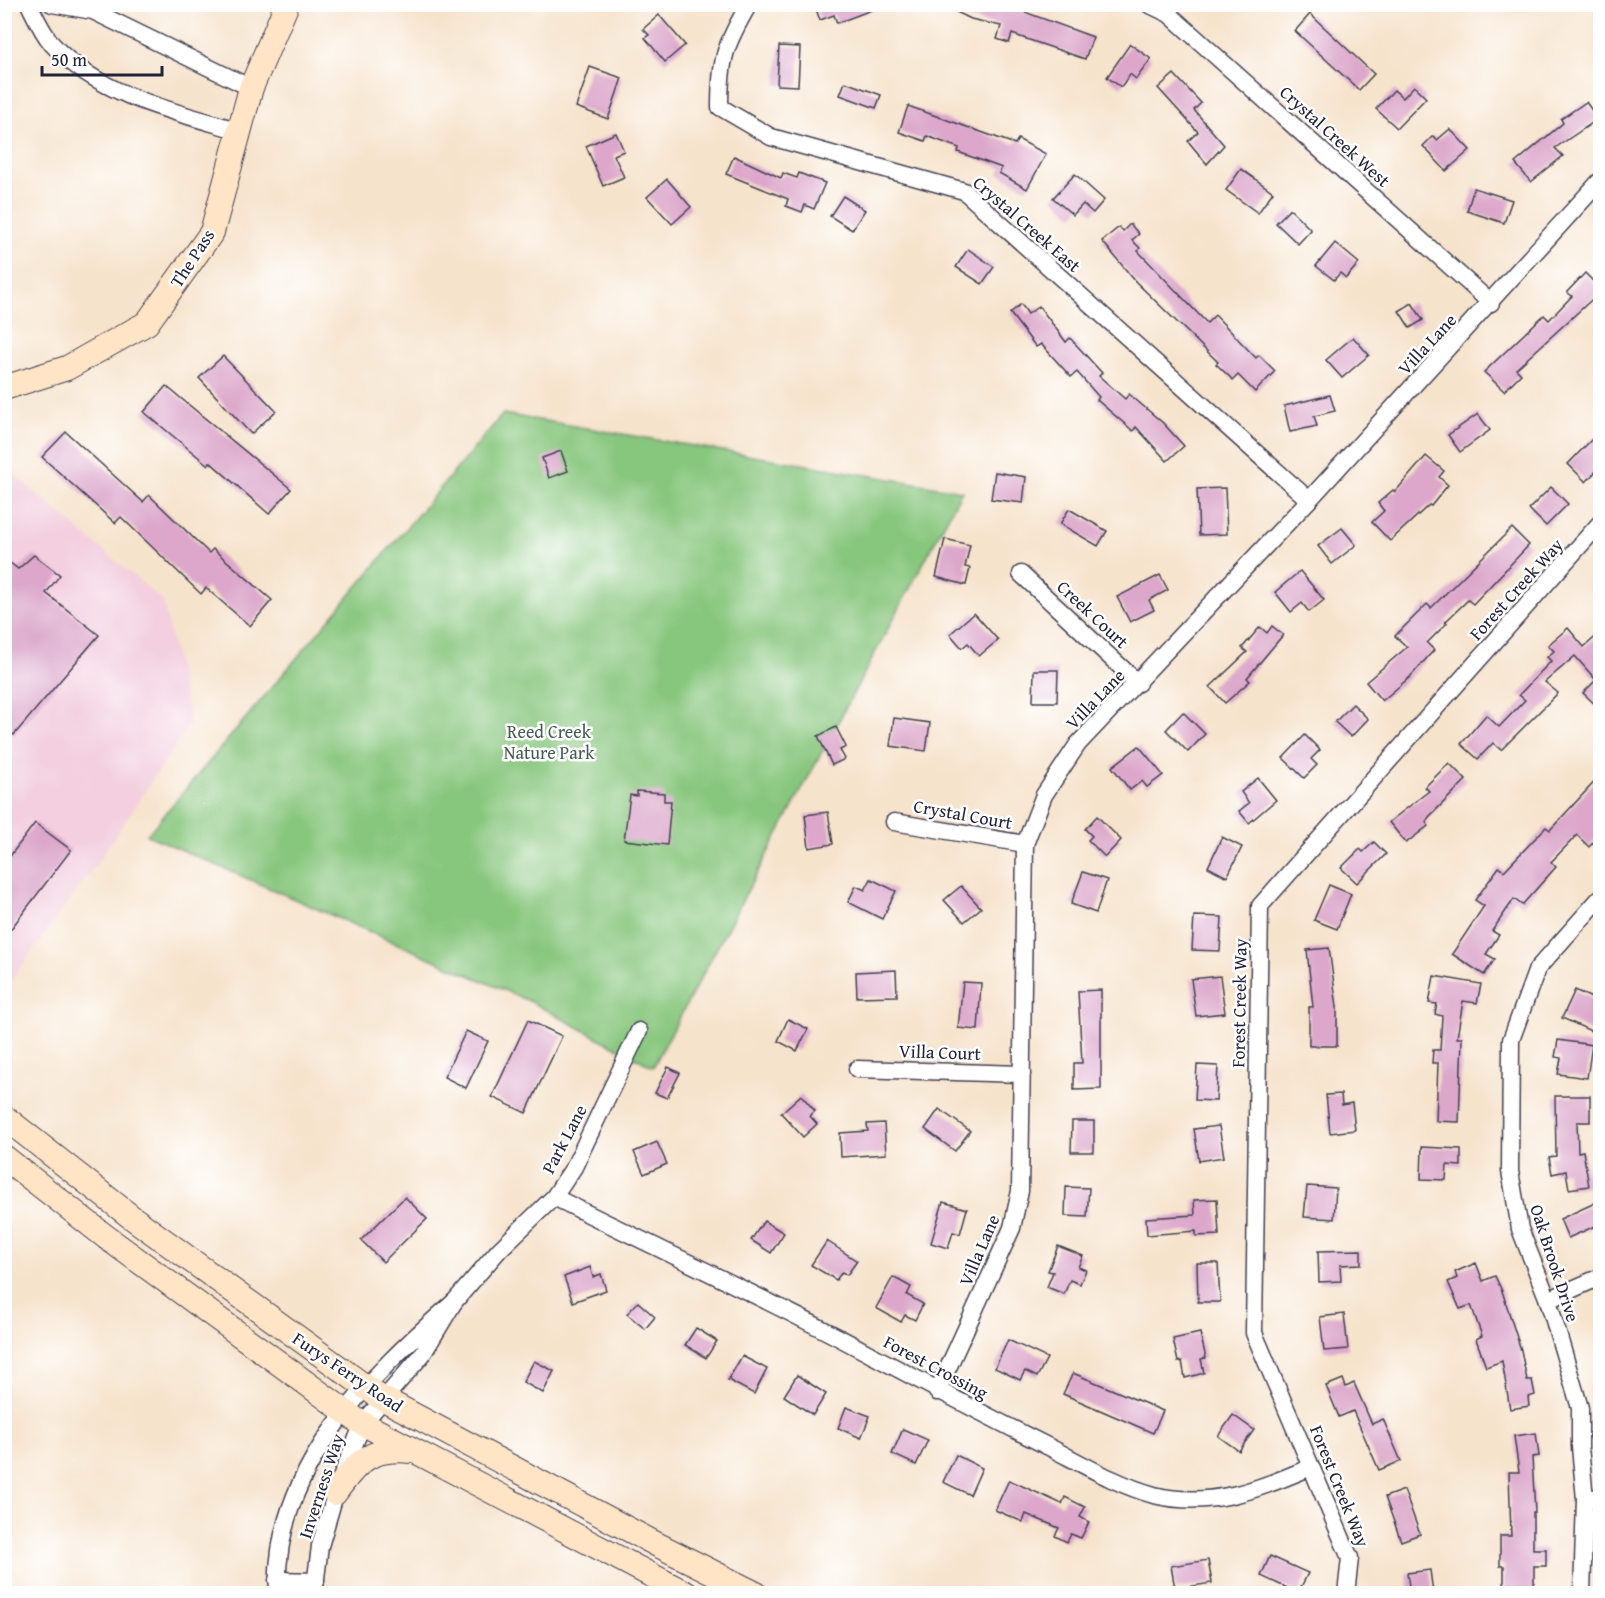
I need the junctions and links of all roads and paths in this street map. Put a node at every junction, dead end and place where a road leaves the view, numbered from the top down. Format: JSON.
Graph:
{"nodes":[{"id":1,"x":29,"y":4,"type":"edge"},
{"id":2,"x":52,"y":4,"type":"edge"},
{"id":3,"x":286,"y":4,"type":"edge"},
{"id":4,"x":749,"y":4,"type":"edge"},
{"id":5,"x":1148,"y":4,"type":"edge"},
{"id":6,"x":251,"y":88,"type":"junction"},
{"id":7,"x":237,"y":130,"type":"junction"},
{"id":8,"x":1600,"y":181,"type":"edge"},
{"id":9,"x":1491,"y":303,"type":"junction"},
{"id":10,"x":4,"y":388,"type":"edge"},
{"id":11,"x":1309,"y":500,"type":"junction"},
{"id":12,"x":1600,"y":523,"type":"edge"},
{"id":13,"x":1021,"y":574,"type":"dead end"},
{"id":14,"x":1138,"y":683,"type":"junction"},
{"id":15,"x":894,"y":822,"type":"dead end"},
{"id":16,"x":1025,"y":844,"type":"junction"},
{"id":17,"x":1600,"y":898,"type":"edge"},
{"id":18,"x":639,"y":1031,"type":"dead end"},
{"id":19,"x":857,"y":1069,"type":"dead end"},
{"id":20,"x":1022,"y":1074,"type":"junction"},
{"id":21,"x":4,"y":1117,"type":"edge"},
{"id":22,"x":4,"y":1157,"type":"edge"},
{"id":23,"x":554,"y":1197,"type":"junction"},
{"id":24,"x":1600,"y":1276,"type":"edge"},
{"id":25,"x":1548,"y":1300,"type":"junction"},
{"id":26,"x":937,"y":1392,"type":"junction"},
{"id":27,"x":376,"y":1394,"type":"junction"},
{"id":28,"x":355,"y":1418,"type":"junction"},
{"id":29,"x":414,"y":1451,"type":"junction"},
{"id":30,"x":1311,"y":1467,"type":"junction"},
{"id":31,"x":335,"y":1493,"type":"junction"},
{"id":32,"x":1593,"y":1498,"type":"edge"},
{"id":33,"x":277,"y":1587,"type":"edge"},
{"id":34,"x":315,"y":1587,"type":"edge"},
{"id":35,"x":687,"y":1593,"type":"edge"},
{"id":36,"x":756,"y":1593,"type":"edge"},
{"id":37,"x":1346,"y":1593,"type":"edge"},
{"id":38,"x":1582,"y":1593,"type":"edge"}],
"edges":[{"from":1,"to":7,"type":"street"},
{"from":2,"to":6,"type":"street"},
{"from":3,"to":6,"type":"main road","name":"The Pass"},
{"from":4,"to":11,"type":"street","name":"Crystal Creek East"},
{"from":5,"to":9,"type":"street","name":"Crystal Creek West"},
{"from":6,"to":7,"type":"main road","name":"The Pass"},
{"from":7,"to":10,"type":"main road","name":"The Pass"},
{"from":8,"to":9,"type":"street","name":"Villa Lane"},
{"from":9,"to":11,"type":"street","name":"Villa Lane"},
{"from":11,"to":14,"type":"street","name":"Villa Lane"},
{"from":12,"to":30,"type":"street","name":"Forest Creek Way"},
{"from":13,"to":14,"type":"street","name":"Creek Court"},
{"from":14,"to":16,"type":"street","name":"Villa Lane"},
{"from":15,"to":16,"type":"street","name":"Crystal Court"},
{"from":16,"to":20,"type":"street","name":"Villa Lane"},
{"from":17,"to":25,"type":"street","name":"Oak Brook Drive"},
{"from":18,"to":23,"type":"street","name":"Park Lane"},
{"from":19,"to":20,"type":"street","name":"Villa Court"},
{"from":20,"to":26,"type":"street","name":"Villa Lane"},
{"from":21,"to":27,"type":"main road","name":"Furys Ferry Road"},
{"from":22,"to":28,"type":"main road","name":"Furys Ferry Road"},
{"from":23,"to":26,"type":"street","name":"Forest Crossing"},
{"from":23,"to":27,"type":"street","name":"Park Lane"},
{"from":24,"to":25,"type":"street"},
{"from":25,"to":32,"type":"street","name":"Oak Brook Drive"},
{"from":26,"to":30,"type":"street","name":"Forest Crossing"},
{"from":27,"to":28,"type":"street","name":"Inverness Way"},
{"from":27,"to":36,"type":"main road","name":"Furys Ferry Road"},
{"from":28,"to":29,"type":"main road","name":"Furys Ferry Road"},
{"from":28,"to":31,"type":"street","name":"Inverness Way"},
{"from":28,"to":33,"type":"street","name":"Inverness Way"},
{"from":29,"to":31,"type":"main road"},
{"from":29,"to":35,"type":"main road","name":"Furys Ferry Road"},
{"from":30,"to":37,"type":"street","name":"Forest Creek Way"},
{"from":31,"to":34,"type":"street","name":"Inverness Way"},
{"from":32,"to":38,"type":"street","name":"Oak Brook Drive"},
{"from":33,"to":34,"type":"street"}]}
